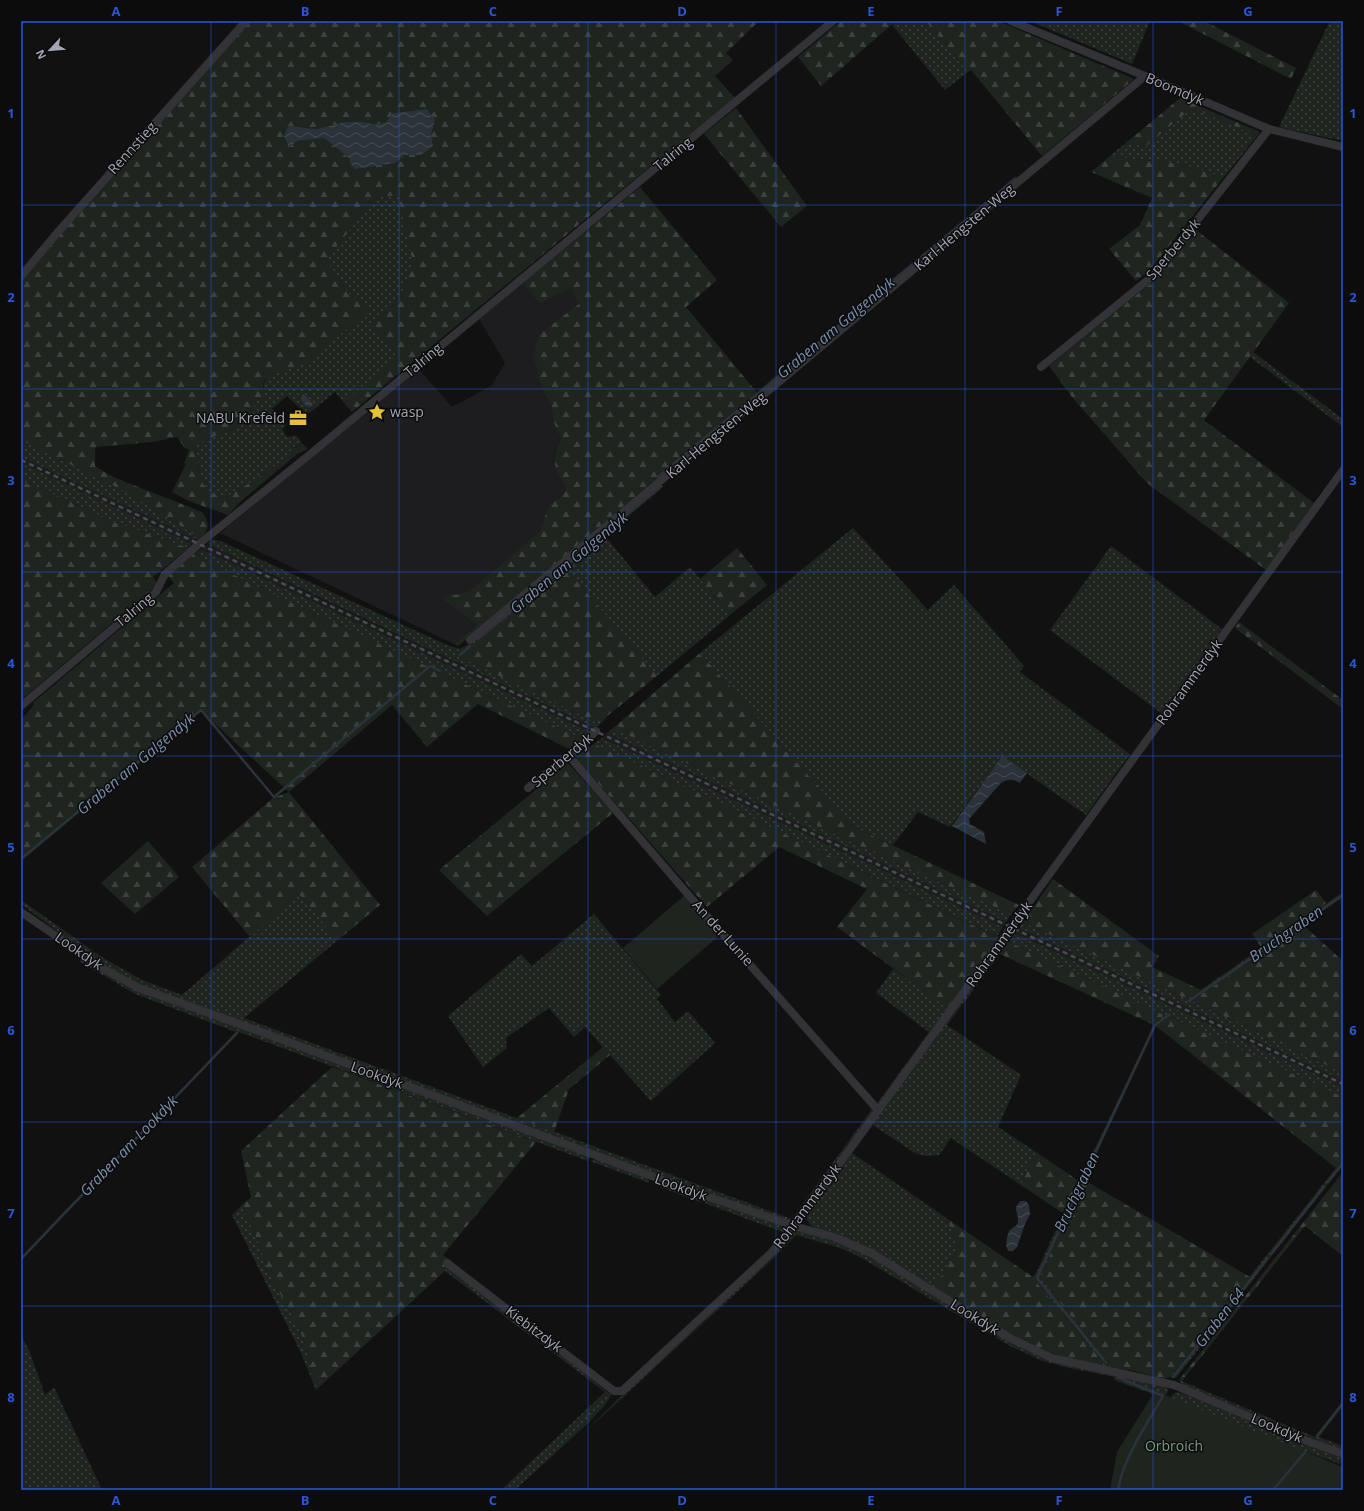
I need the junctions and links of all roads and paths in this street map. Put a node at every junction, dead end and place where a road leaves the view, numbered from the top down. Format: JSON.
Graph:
{"nodes":[{"id":1,"x":246,"y":21,"type":"edge"},
{"id":2,"x":833,"y":21,"type":"edge"},
{"id":3,"x":1011,"y":21,"type":"edge"},
{"id":4,"x":1145,"y":76,"type":"junction"},
{"id":5,"x":1269,"y":129,"type":"junction"},
{"id":6,"x":1343,"y":147,"type":"edge"},
{"id":7,"x":21,"y":276,"type":"edge"},
{"id":8,"x":1041,"y":367,"type":"dead end"},
{"id":9,"x":1343,"y":470,"type":"edge"},
{"id":10,"x":470,"y":640,"type":"dead end"},
{"id":11,"x":21,"y":706,"type":"edge"},
{"id":12,"x":596,"y":731,"type":"dead end"},
{"id":13,"x":569,"y":756,"type":"junction"},
{"id":14,"x":528,"y":788,"type":"dead end"},
{"id":15,"x":21,"y":912,"type":"edge"},
{"id":16,"x":878,"y":1110,"type":"junction"},
{"id":17,"x":794,"y":1226,"type":"junction"},
{"id":18,"x":447,"y":1263,"type":"dead end"},
{"id":19,"x":622,"y":1391,"type":"joint"},
{"id":20,"x":1343,"y":1454,"type":"edge"}],
"edges":[{"from":1,"to":7,"type":"street","name":"Rennstieg"},
{"from":2,"to":11,"type":"street","name":"Talring"},
{"from":3,"to":4,"type":"street","name":"Boomdyk"},
{"from":4,"to":5,"type":"street","name":"Boomdyk"},
{"from":4,"to":10,"type":"street","name":"Karl-Hengsten-Weg"},
{"from":5,"to":6,"type":"street","name":"Boomdyk"},
{"from":5,"to":8,"type":"street","name":"Sperberdyk"},
{"from":9,"to":16,"type":"street","name":"Rohrammerdyk"},
{"from":12,"to":13,"type":"street","name":"Sperberdyk"},
{"from":13,"to":14,"type":"street","name":"Sperberdyk"},
{"from":13,"to":16,"type":"street","name":"An der Lunie"},
{"from":15,"to":17,"type":"street","name":"Lookdyk"},
{"from":16,"to":17,"type":"street","name":"Rohrammerdyk"},
{"from":17,"to":19,"type":"street","name":"Rohrammerdyk"},
{"from":17,"to":20,"type":"street","name":"Lookdyk"},
{"from":18,"to":19,"type":"street","name":"Kiebitzdyk"}]}
